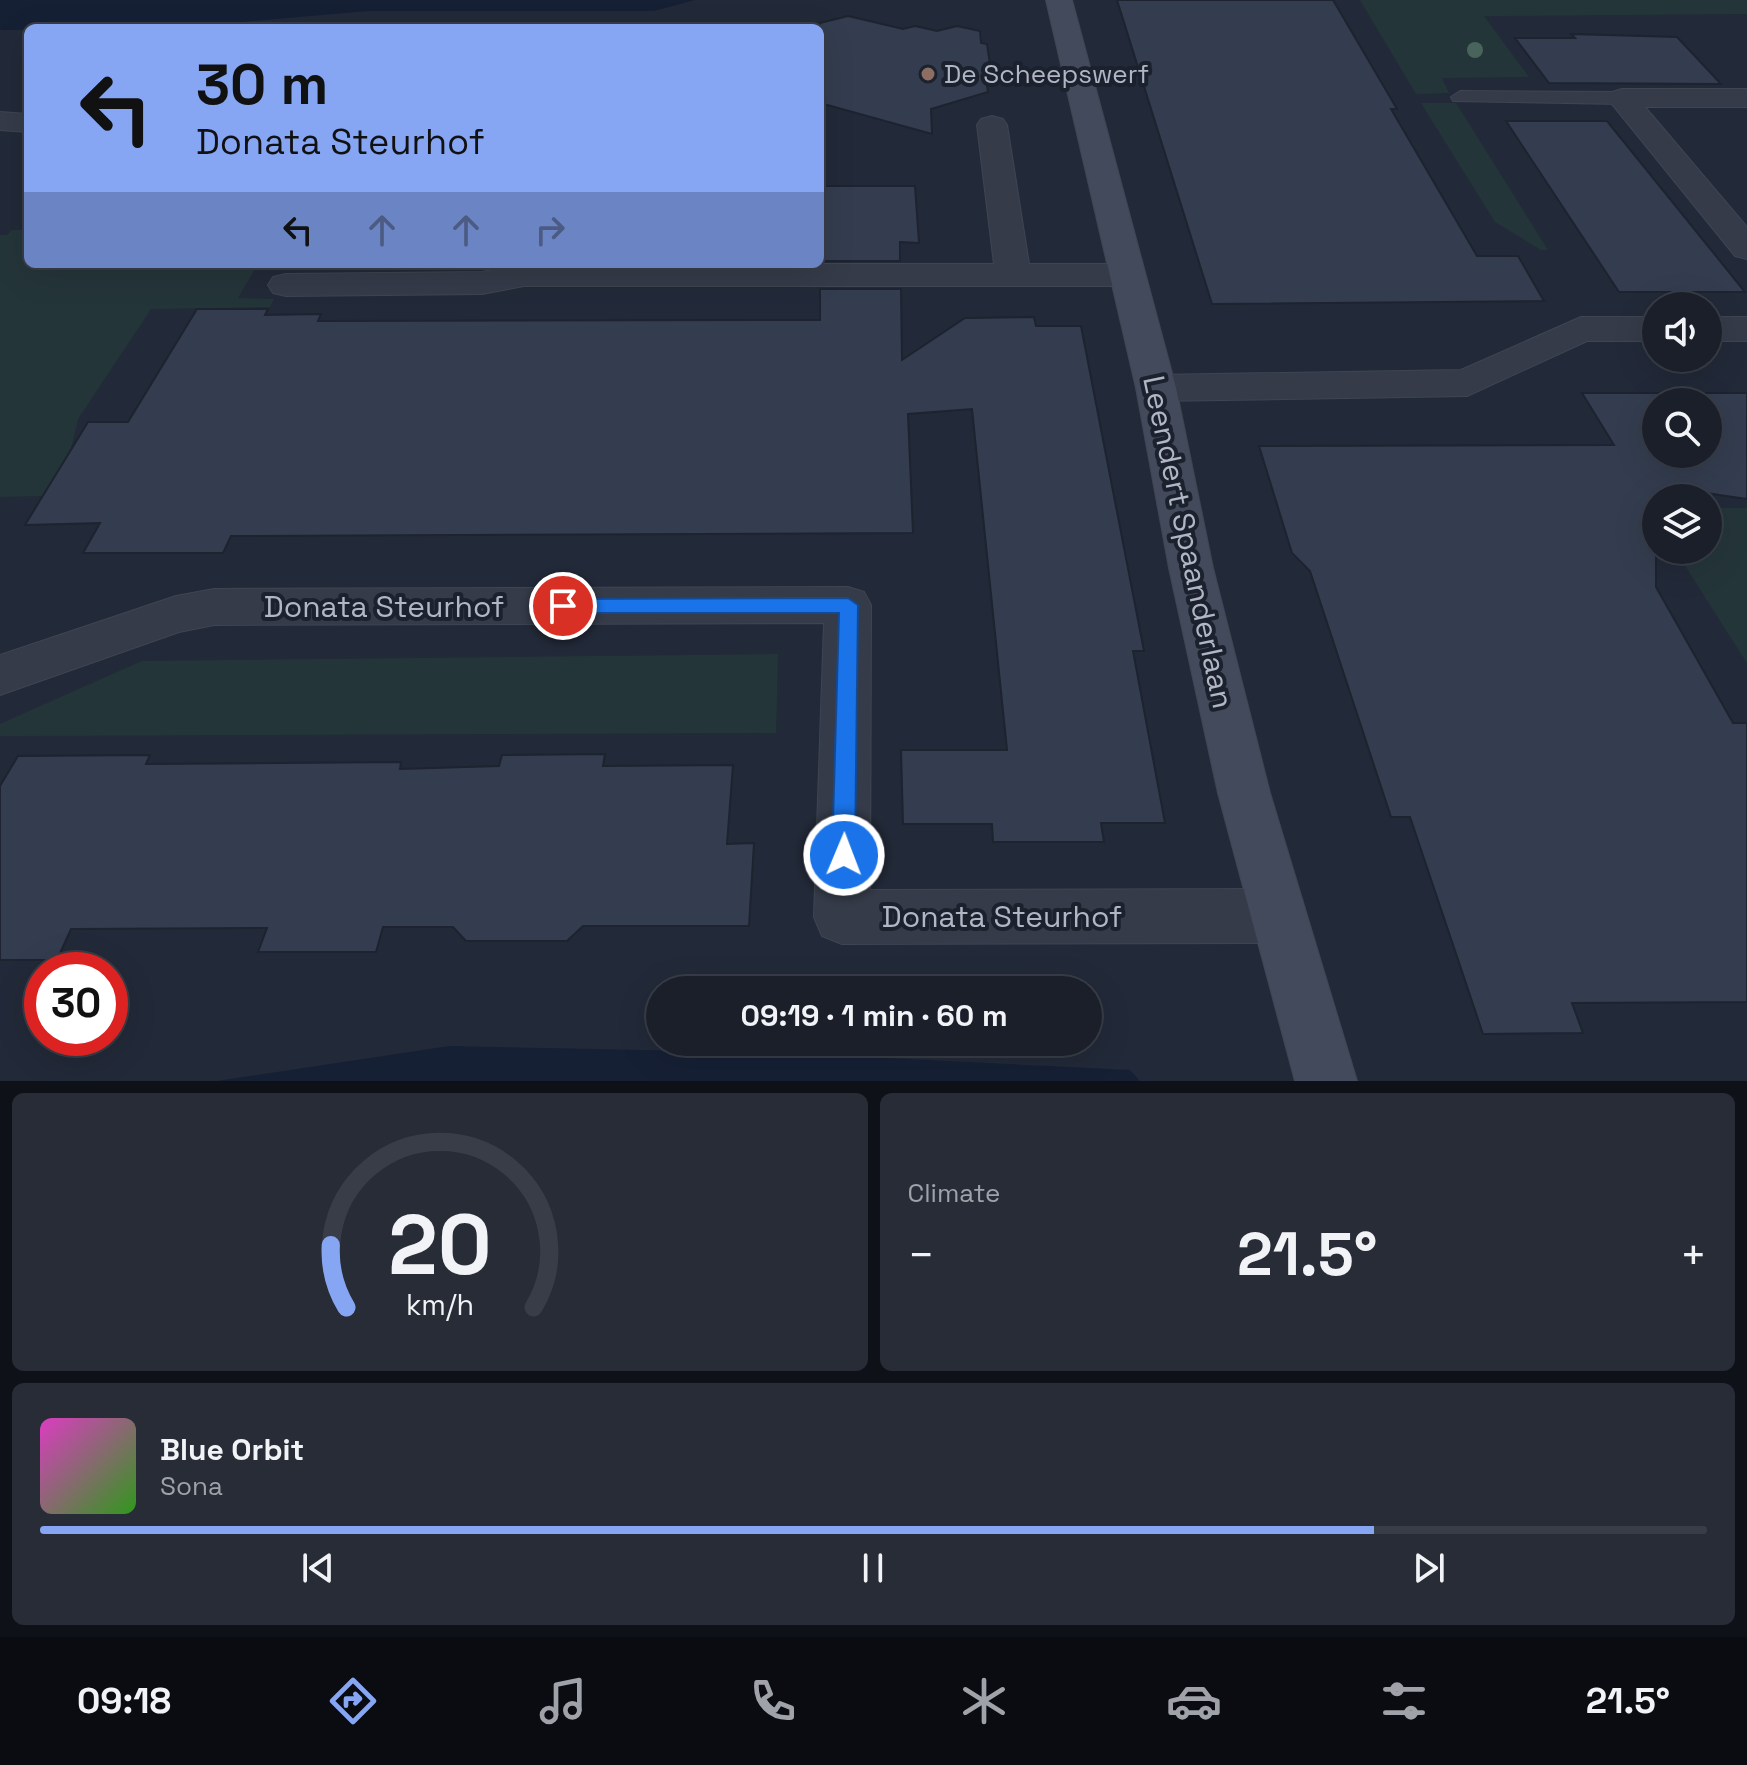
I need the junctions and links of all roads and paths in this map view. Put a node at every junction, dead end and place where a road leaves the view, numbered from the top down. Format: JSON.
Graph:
{"nodes":[{"id":1,"x":1059,"y":0,"type":"edge"},
{"id":2,"x":1460,"y":97,"type":"dead end"},
{"id":3,"x":1622,"y":98,"type":"junction"},
{"id":4,"x":1747,"y":98,"type":"edge"},
{"id":5,"x":0,"y":121,"type":"edge"},
{"id":6,"x":24,"y":123,"type":"edge"},
{"id":7,"x":992,"y":125,"type":"dead end"},
{"id":8,"x":1747,"y":249,"type":"edge"},
{"id":9,"x":526,"y":269,"type":"edge"},
{"id":10,"x":1013,"y":273,"type":"junction"},
{"id":11,"x":1127,"y":275,"type":"junction"},
{"id":12,"x":286,"y":285,"type":"dead end"},
{"id":13,"x":1642,"y":329,"type":"edge"},
{"id":14,"x":1722,"y":329,"type":"edge"},
{"id":15,"x":1747,"y":329,"type":"edge"},
{"id":16,"x":1156,"y":388,"type":"junction"},
{"id":17,"x":0,"y":675,"type":"edge"},
{"id":18,"x":1277,"y":916,"type":"junction"},
{"id":19,"x":1326,"y":1081,"type":"edge"}],
"edges":[{"from":1,"to":11,"type":"street","name":"Leendert Spaanderlaan"},
{"from":2,"to":3,"type":"lane"},
{"from":3,"to":4,"type":"street"},
{"from":3,"to":8,"type":"street"},
{"from":5,"to":6,"type":"street"},
{"from":7,"to":10,"type":"street"},
{"from":9,"to":10,"type":"street"},
{"from":9,"to":12,"type":"street"},
{"from":10,"to":11,"type":"street"},
{"from":11,"to":16,"type":"street","name":"Leendert Spaanderlaan"},
{"from":13,"to":16,"type":"street"},
{"from":14,"to":15,"type":"street"},
{"from":16,"to":18,"type":"street","name":"Leendert Spaanderlaan"},
{"from":17,"to":18,"type":"street","name":"Donata Steurhof"},
{"from":18,"to":19,"type":"street","name":"Leendert Spaanderlaan"}]}
